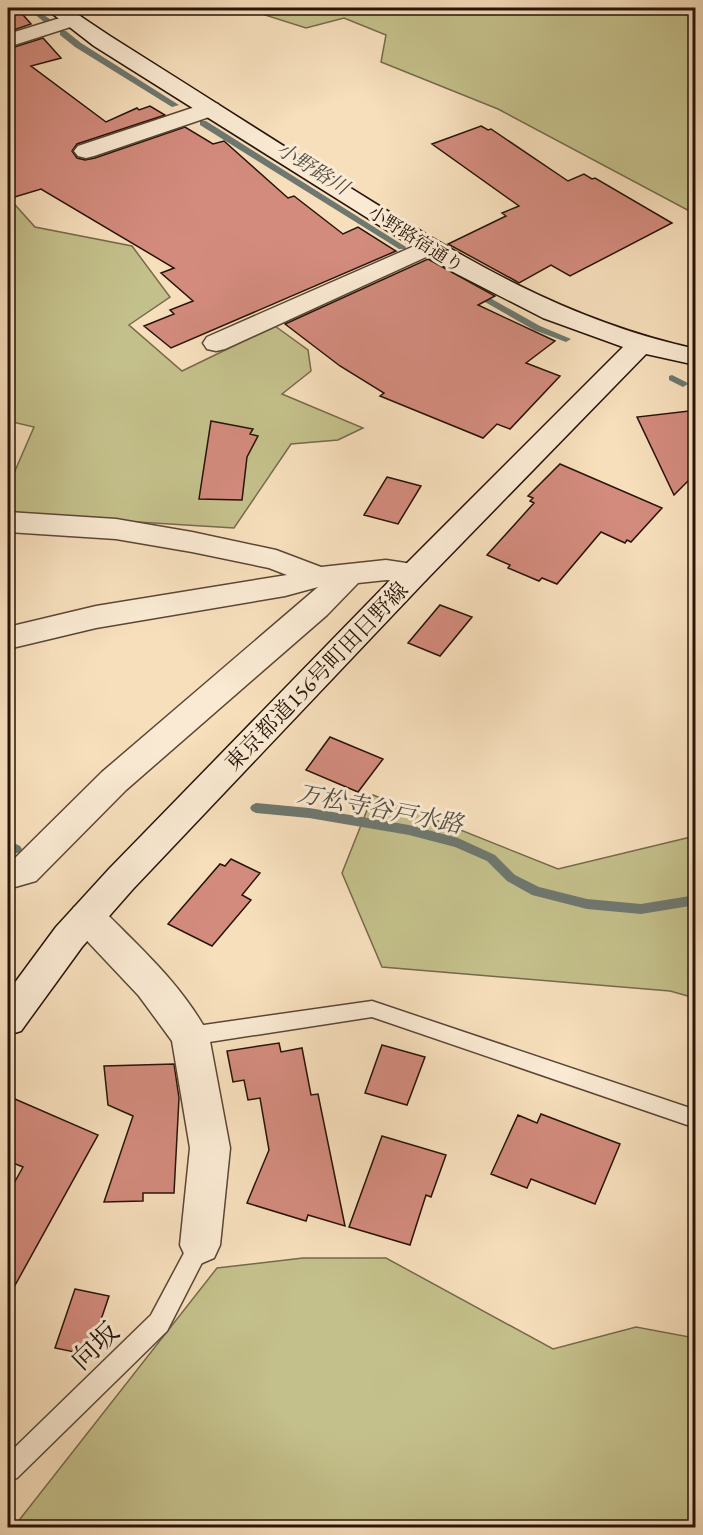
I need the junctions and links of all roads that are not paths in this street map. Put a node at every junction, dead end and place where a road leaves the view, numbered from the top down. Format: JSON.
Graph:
{"nodes":[{"id":1,"x":64,"y":14,"type":"edge"},
{"id":2,"x":8,"y":40,"type":"edge"},
{"id":3,"x":210,"y":109,"type":"junction"},
{"id":4,"x":86,"y":151,"type":"dead end"},
{"id":5,"x":428,"y":247,"type":"junction"},
{"id":6,"x":216,"y":343,"type":"dead end"},
{"id":7,"x":640,"y":345,"type":"junction"},
{"id":8,"x":696,"y":357,"type":"edge"},
{"id":9,"x":8,"y":522,"type":"edge"},
{"id":10,"x":415,"y":573,"type":"junction"},
{"id":11,"x":333,"y":577,"type":"junction"},
{"id":12,"x":8,"y":638,"type":"edge"},
{"id":13,"x":8,"y":875,"type":"edge"},
{"id":14,"x":87,"y":917,"type":"junction"},
{"id":15,"x":8,"y":1020,"type":"edge"},
{"id":16,"x":190,"y":1036,"type":"junction"},
{"id":17,"x":696,"y":1119,"type":"edge"},
{"id":18,"x":200,"y":1245,"type":"joint"},
{"id":19,"x":8,"y":1470,"type":"edge"}],
"edges":[{"from":1,"to":2,"type":"street"},
{"from":1,"to":3,"type":"street","name":"小野路宿通り"},
{"from":3,"to":4,"type":"street"},
{"from":3,"to":5,"type":"street","name":"小野路宿通り"},
{"from":5,"to":6,"type":"street"},
{"from":5,"to":7,"type":"street","name":"小野路宿通り"},
{"from":7,"to":8,"type":"street","name":"小野路宿通り"},
{"from":7,"to":10,"type":"street","name":"東京都道156号町田日野線"},
{"from":9,"to":11,"type":"street"},
{"from":10,"to":11,"type":"street"},
{"from":10,"to":14,"type":"street","name":"東京都道156号町田日野線"},
{"from":11,"to":12,"type":"street"},
{"from":11,"to":13,"type":"street"},
{"from":14,"to":15,"type":"street","name":"東京都道156号町田日野線"},
{"from":14,"to":16,"type":"street"},
{"from":16,"to":17,"type":"lane"},
{"from":16,"to":18,"type":"street"},
{"from":18,"to":19,"type":"lane","name":"向坂"}]}
